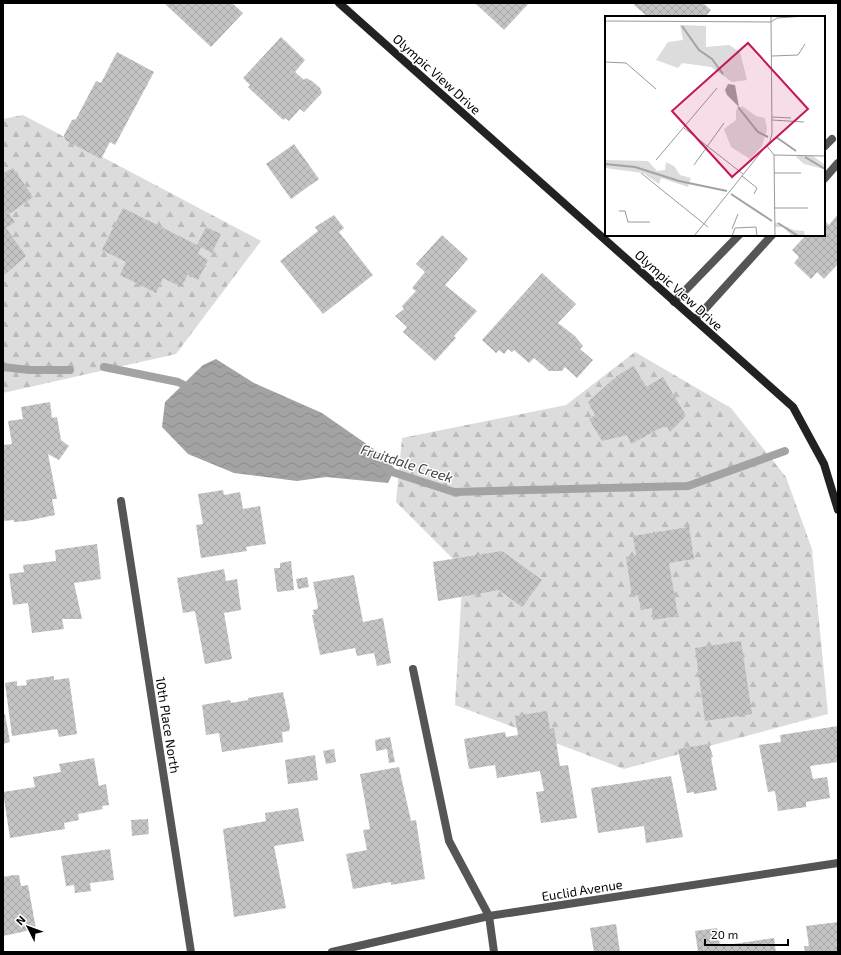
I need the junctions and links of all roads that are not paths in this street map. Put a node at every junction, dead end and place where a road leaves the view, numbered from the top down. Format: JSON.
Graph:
{"nodes":[{"id":1,"x":339,"y":3,"type":"edge"},
{"id":2,"x":832,"y":139,"type":"dead end"},
{"id":3,"x":825,"y":146,"type":"edge"},
{"id":4,"x":838,"y":163,"type":"edge"},
{"id":5,"x":825,"y":177,"type":"edge"},
{"id":6,"x":738,"y":236,"type":"edge"},
{"id":7,"x":771,"y":236,"type":"edge"},
{"id":8,"x":674,"y":302,"type":"junction"},
{"id":9,"x":695,"y":320,"type":"junction"},
{"id":10,"x":121,"y":501,"type":"dead end"},
{"id":11,"x":838,"y":510,"type":"edge"},
{"id":12,"x":412,"y":670,"type":"dead end"},
{"id":13,"x":838,"y":863,"type":"edge"},
{"id":14,"x":489,"y":916,"type":"junction"},
{"id":15,"x":192,"y":952,"type":"edge"},
{"id":16,"x":332,"y":952,"type":"edge"},
{"id":17,"x":494,"y":952,"type":"edge"}],
"edges":[{"from":1,"to":8,"type":"main road","name":"Olympic View Drive"},
{"from":2,"to":3,"type":"street"},
{"from":4,"to":5,"type":"street"},
{"from":6,"to":8,"type":"street"},
{"from":7,"to":9,"type":"street"},
{"from":8,"to":9,"type":"main road","name":"Olympic View Drive"},
{"from":9,"to":11,"type":"main road","name":"Olympic View Drive"},
{"from":10,"to":15,"type":"street","name":"10th Place North"},
{"from":12,"to":14,"type":"street"},
{"from":13,"to":14,"type":"street","name":"Euclid Avenue"},
{"from":14,"to":16,"type":"street","name":"Euclid Avenue"},
{"from":14,"to":17,"type":"street"}]}
